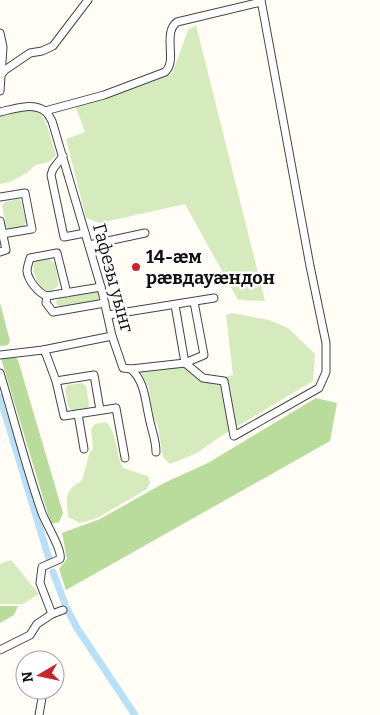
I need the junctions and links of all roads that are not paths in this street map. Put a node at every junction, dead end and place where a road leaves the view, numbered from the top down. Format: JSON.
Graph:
{"nodes":[{"id":1,"x":88,"y":0,"type":"edge"},
{"id":2,"x":261,"y":1,"type":"edge"},
{"id":3,"x":0,"y":33,"type":"edge"},
{"id":4,"x":1,"y":78,"type":"edge"},
{"id":5,"x":0,"y":91,"type":"edge"},
{"id":6,"x":45,"y":111,"type":"junction"},
{"id":7,"x":0,"y":112,"type":"edge"},
{"id":8,"x":63,"y":156,"type":"junction"},
{"id":9,"x":0,"y":197,"type":"edge"},
{"id":10,"x":0,"y":221,"type":"edge"},
{"id":11,"x":85,"y":233,"type":"junction"},
{"id":12,"x":145,"y":233,"type":"dead end"},
{"id":13,"x":2,"y":234,"type":"junction"},
{"id":14,"x":89,"y":245,"type":"junction"},
{"id":15,"x":0,"y":252,"type":"edge"},
{"id":16,"x":101,"y":287,"type":"junction"},
{"id":17,"x":67,"y":293,"type":"junction"},
{"id":18,"x":46,"y":296,"type":"junction"},
{"id":19,"x":214,"y":298,"type":"dead end"},
{"id":20,"x":194,"y":302,"type":"junction"},
{"id":21,"x":105,"y":303,"type":"junction"},
{"id":22,"x":175,"y":305,"type":"junction"},
{"id":23,"x":108,"y":315,"type":"junction"},
{"id":24,"x":112,"y":336,"type":"junction"},
{"id":25,"x":43,"y":350,"type":"junction"},
{"id":26,"x":0,"y":355,"type":"edge"},
{"id":27,"x":186,"y":363,"type":"junction"},
{"id":28,"x":132,"y":369,"type":"junction"},
{"id":29,"x":0,"y":373,"type":"edge"},
{"id":30,"x":56,"y":381,"type":"junction"},
{"id":31,"x":100,"y":410,"type":"junction"},
{"id":32,"x":78,"y":414,"type":"junction"},
{"id":33,"x":84,"y":449,"type":"dead end"},
{"id":34,"x":156,"y":452,"type":"dead end"},
{"id":35,"x":125,"y":458,"type":"dead end"},
{"id":36,"x":63,"y":610,"type":"dead end"},
{"id":37,"x":52,"y":614,"type":"junction"},
{"id":38,"x":0,"y":650,"type":"edge"},
{"id":39,"x":42,"y":700,"type":"edge"},
{"id":40,"x":39,"y":715,"type":"edge"}],
"edges":[{"from":1,"to":4,"type":"street"},
{"from":2,"to":6,"type":"street"},
{"from":2,"to":27,"type":"street"},
{"from":3,"to":4,"type":"street"},
{"from":4,"to":5,"type":"street"},
{"from":6,"to":7,"type":"street"},
{"from":6,"to":8,"type":"street","name":"Гафезы уынг"},
{"from":8,"to":11,"type":"street","name":"Гафезы уынг"},
{"from":8,"to":11,"type":"street"},
{"from":9,"to":13,"type":"street"},
{"from":10,"to":13,"type":"street"},
{"from":11,"to":14,"type":"street","name":"Гафезы уынг"},
{"from":12,"to":14,"type":"street"},
{"from":13,"to":15,"type":"street"},
{"from":14,"to":16,"type":"street","name":"Гафезы уынг"},
{"from":16,"to":17,"type":"street"},
{"from":16,"to":21,"type":"street","name":"Гафезы уынг"},
{"from":17,"to":18,"type":"street"},
{"from":17,"to":18,"type":"street"},
{"from":18,"to":21,"type":"street"},
{"from":19,"to":20,"type":"street"},
{"from":20,"to":22,"type":"street"},
{"from":20,"to":27,"type":"street"},
{"from":21,"to":23,"type":"street","name":"Гафезы уынг"},
{"from":22,"to":23,"type":"street"},
{"from":22,"to":27,"type":"street"},
{"from":23,"to":24,"type":"street","name":"Гафезы уынг"},
{"from":24,"to":25,"type":"street"},
{"from":24,"to":28,"type":"street","name":"Гафезы уынг"},
{"from":25,"to":26,"type":"street"},
{"from":25,"to":30,"type":"street"},
{"from":27,"to":28,"type":"street"},
{"from":28,"to":34,"type":"street"},
{"from":29,"to":37,"type":"street"},
{"from":30,"to":31,"type":"street"},
{"from":30,"to":32,"type":"street"},
{"from":31,"to":32,"type":"street"},
{"from":31,"to":35,"type":"street"},
{"from":32,"to":33,"type":"street"},
{"from":36,"to":37,"type":"street"},
{"from":37,"to":38,"type":"street"},
{"from":39,"to":40,"type":"street"}]}
